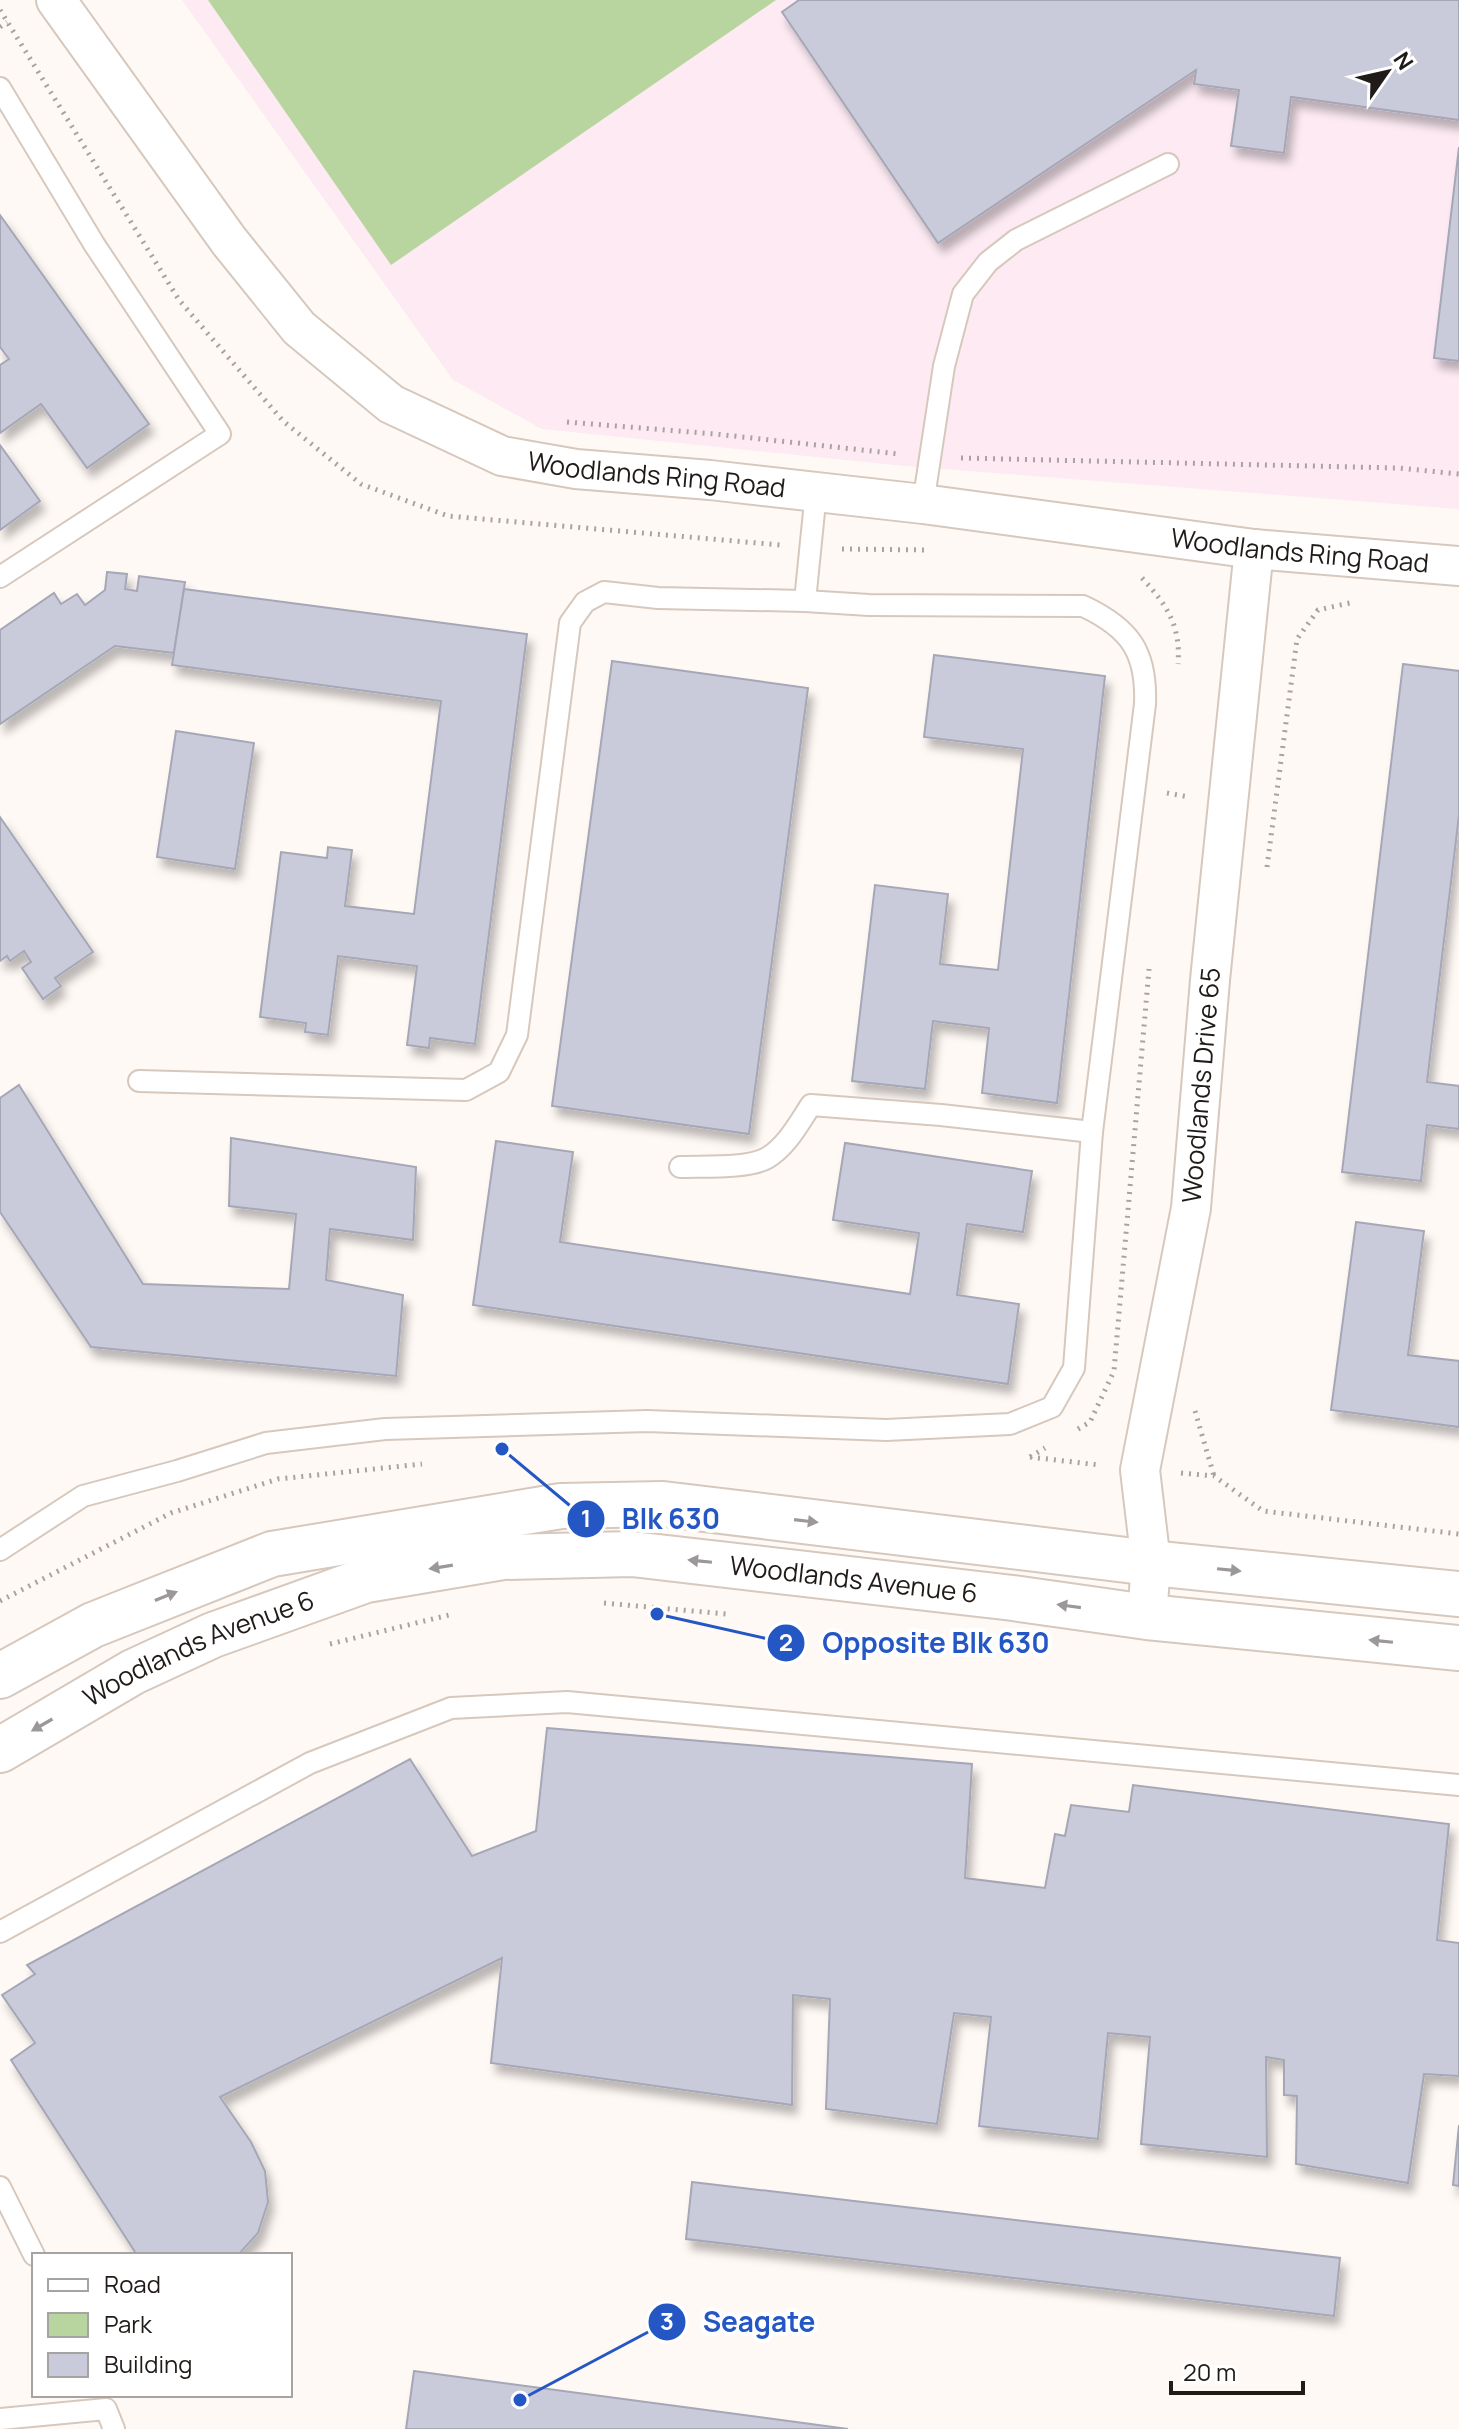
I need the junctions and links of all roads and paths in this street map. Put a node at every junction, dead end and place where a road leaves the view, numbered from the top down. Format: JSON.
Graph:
{"nodes":[{"id":1,"x":56,"y":0,"type":"edge"},
{"id":2,"x":7,"y":22,"type":"dead end"},
{"id":3,"x":0,"y":27,"type":"edge"},
{"id":4,"x":0,"y":88,"type":"edge"},
{"id":5,"x":1168,"y":164,"type":"dead end"},
{"id":6,"x":556,"y":421,"type":"dead end"},
{"id":7,"x":930,"y":457,"type":"junction"},
{"id":8,"x":1459,"y":474,"type":"edge"},
{"id":9,"x":816,"y":492,"type":"junction"},
{"id":10,"x":923,"y":504,"type":"junction"},
{"id":11,"x":1254,"y":549,"type":"junction"},
{"id":12,"x":1459,"y":566,"type":"edge"},
{"id":13,"x":0,"y":577,"type":"edge"},
{"id":14,"x":805,"y":601,"type":"junction"},
{"id":15,"x":1367,"y":603,"type":"dead end"},
{"id":16,"x":1166,"y":792,"type":"dead end"},
{"id":17,"x":1165,"y":808,"type":"dead end"},
{"id":18,"x":1275,"y":809,"type":"dead end"},
{"id":19,"x":1149,"y":966,"type":"dead end"},
{"id":20,"x":139,"y":1081,"type":"dead end"},
{"id":21,"x":1092,"y":1132,"type":"junction"},
{"id":22,"x":680,"y":1167,"type":"dead end"},
{"id":23,"x":1066,"y":1436,"type":"dead end"},
{"id":24,"x":1054,"y":1443,"type":"dead end"},
{"id":25,"x":1030,"y":1457,"type":"dead end"},
{"id":26,"x":1214,"y":1476,"type":"dead end"},
{"id":27,"x":1459,"y":1534,"type":"edge"},
{"id":28,"x":0,"y":1550,"type":"edge"},
{"id":29,"x":1151,"y":1563,"type":"junction"},
{"id":30,"x":1459,"y":1594,"type":"edge"},
{"id":31,"x":591,"y":1602,"type":"dead end"},
{"id":32,"x":452,"y":1614,"type":"dead end"},
{"id":33,"x":734,"y":1614,"type":"dead end"},
{"id":34,"x":1147,"y":1617,"type":"junction"},
{"id":35,"x":316,"y":1647,"type":"dead end"},
{"id":36,"x":1459,"y":1648,"type":"edge"},
{"id":37,"x":0,"y":1676,"type":"edge"},
{"id":38,"x":0,"y":1750,"type":"edge"},
{"id":39,"x":1459,"y":1785,"type":"edge"},
{"id":40,"x":0,"y":1932,"type":"edge"},
{"id":41,"x":0,"y":2187,"type":"edge"},
{"id":42,"x":33,"y":2253,"type":"edge"},
{"id":43,"x":0,"y":2419,"type":"edge"},
{"id":44,"x":114,"y":2429,"type":"edge"}],
"edges":[{"from":1,"to":9,"type":"street","name":"Woodlands Ring Road"},
{"from":2,"to":3,"type":"path"},
{"from":4,"to":13,"type":"lane"},
{"from":5,"to":7,"type":"lane"},
{"from":6,"to":7,"type":"path"},
{"from":7,"to":8,"type":"path"},
{"from":7,"to":10,"type":"lane"},
{"from":9,"to":10,"type":"street","name":"Woodlands Ring Road"},
{"from":9,"to":14,"type":"lane"},
{"from":10,"to":11,"type":"street","name":"Woodlands Ring Road"},
{"from":11,"to":12,"type":"street","name":"Woodlands Ring Road"},
{"from":11,"to":29,"type":"street","name":"Woodlands Drive 65"},
{"from":14,"to":20,"type":"lane"},
{"from":14,"to":21,"type":"lane"},
{"from":15,"to":18,"type":"path"},
{"from":16,"to":17,"type":"path"},
{"from":19,"to":23,"type":"path"},
{"from":21,"to":22,"type":"lane"},
{"from":21,"to":28,"type":"lane"},
{"from":24,"to":25,"type":"path"},
{"from":26,"to":27,"type":"path"},
{"from":29,"to":30,"type":"street","name":"Woodlands Avenue 6","one_way":true},
{"from":29,"to":34,"type":"street","name":"Woodlands Drive 65"},
{"from":37,"to":29,"type":"street","name":"Woodlands Avenue 6","one_way":true},
{"from":31,"to":33,"type":"path"},
{"from":32,"to":35,"type":"path"},
{"from":36,"to":34,"type":"street","name":"Woodlands Avenue 6","one_way":true},
{"from":34,"to":38,"type":"street","name":"Woodlands Avenue 6","one_way":true},
{"from":39,"to":40,"type":"lane"},
{"from":41,"to":42,"type":"lane"},
{"from":43,"to":44,"type":"lane"}]}
